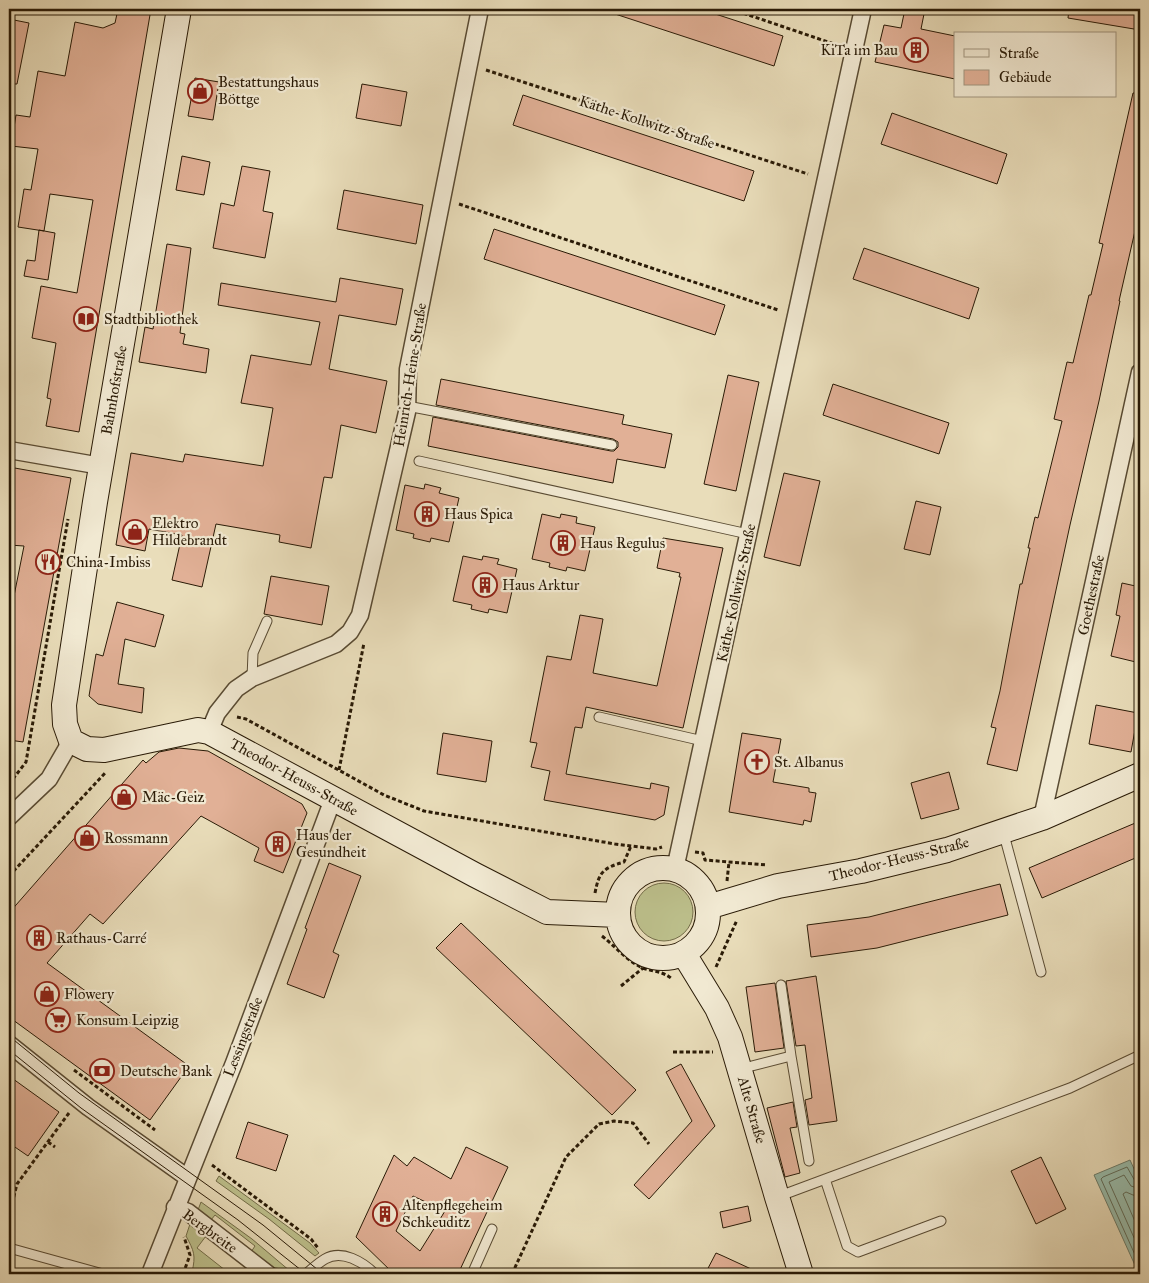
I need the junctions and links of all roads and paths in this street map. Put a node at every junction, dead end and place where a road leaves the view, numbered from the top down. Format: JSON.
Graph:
{"nodes":[{"id":1,"x":179,"y":9,"type":"edge"},
{"id":2,"x":480,"y":9,"type":"edge"},
{"id":3,"x":731,"y":9,"type":"edge"},
{"id":4,"x":863,"y":9,"type":"edge"},
{"id":5,"x":854,"y":51,"type":"junction"},
{"id":6,"x":469,"y":64,"type":"junction"},
{"id":7,"x":826,"y":179,"type":"junction"},
{"id":8,"x":442,"y":198,"type":"junction"},
{"id":9,"x":796,"y":316,"type":"junction"},
{"id":10,"x":1140,"y":372,"type":"edge"},
{"id":11,"x":407,"y":406,"type":"junction"},
{"id":12,"x":612,"y":445,"type":"dead end"},
{"id":13,"x":9,"y":450,"type":"edge"},
{"id":14,"x":419,"y":461,"type":"dead end"},
{"id":15,"x":101,"y":466,"type":"junction"},
{"id":16,"x":68,"y":518,"type":"dead end"},
{"id":17,"x":748,"y":534,"type":"junction"},
{"id":18,"x":360,"y":615,"type":"junction"},
{"id":19,"x":267,"y":621,"type":"dead end"},
{"id":20,"x":252,"y":678,"type":"junction"},
{"id":21,"x":599,"y":717,"type":"dead end"},
{"id":22,"x":213,"y":722,"type":"junction"},
{"id":23,"x":71,"y":741,"type":"junction"},
{"id":24,"x":703,"y":741,"type":"junction"},
{"id":25,"x":109,"y":768,"type":"dead end"},
{"id":26,"x":339,"y":770,"type":"junction"},
{"id":27,"x":1140,"y":775,"type":"edge"},
{"id":28,"x":9,"y":784,"type":"edge"},
{"id":29,"x":333,"y":799,"type":"junction"},
{"id":30,"x":9,"y":817,"type":"edge"},
{"id":31,"x":1042,"y":818,"type":"junction"},
{"id":32,"x":1003,"y":831,"type":"junction"},
{"id":33,"x":630,"y":846,"type":"junction"},
{"id":34,"x":662,"y":847,"type":"dead end"},
{"id":35,"x":728,"y":862,"type":"dead end"},
{"id":36,"x":675,"y":870,"type":"junction"},
{"id":37,"x":9,"y":876,"type":"edge"},
{"id":38,"x":726,"y":882,"type":"dead end"},
{"id":39,"x":595,"y":892,"type":"dead end"},
{"id":40,"x":708,"y":907,"type":"junction"},
{"id":41,"x":618,"y":915,"type":"junction"},
{"id":42,"x":737,"y":921,"type":"dead end"},
{"id":43,"x":596,"y":932,"type":"dead end"},
{"id":44,"x":684,"y":954,"type":"junction"},
{"id":45,"x":643,"y":968,"type":"junction"},
{"id":46,"x":714,"y":972,"type":"dead end"},
{"id":47,"x":1041,"y":972,"type":"dead end"},
{"id":48,"x":678,"y":983,"type":"dead end"},
{"id":49,"x":781,"y":985,"type":"dead end"},
{"id":50,"x":621,"y":986,"type":"dead end"},
{"id":51,"x":9,"y":1044,"type":"edge"},
{"id":52,"x":674,"y":1052,"type":"dead end"},
{"id":53,"x":1140,"y":1055,"type":"edge"},
{"id":54,"x":791,"y":1056,"type":"junction"},
{"id":55,"x":737,"y":1061,"type":"junction"},
{"id":56,"x":72,"y":1068,"type":"dead end"},
{"id":57,"x":62,"y":1106,"type":"dead end"},
{"id":58,"x":158,"y":1132,"type":"dead end"},
{"id":59,"x":48,"y":1142,"type":"junction"},
{"id":60,"x":649,"y":1144,"type":"dead end"},
{"id":61,"x":55,"y":1147,"type":"dead end"},
{"id":62,"x":216,"y":1156,"type":"dead end"},
{"id":63,"x":809,"y":1161,"type":"dead end"},
{"id":64,"x":188,"y":1178,"type":"junction"},
{"id":65,"x":825,"y":1180,"type":"junction"},
{"id":66,"x":776,"y":1198,"type":"junction"},
{"id":67,"x":182,"y":1210,"type":"junction"},
{"id":68,"x":9,"y":1216,"type":"edge"},
{"id":69,"x":941,"y":1221,"type":"dead end"},
{"id":70,"x":492,"y":1229,"type":"dead end"},
{"id":71,"x":9,"y":1248,"type":"edge"},
{"id":72,"x":326,"y":1258,"type":"junction"},
{"id":73,"x":103,"y":1274,"type":"edge"},
{"id":74,"x":150,"y":1274,"type":"edge"},
{"id":75,"x":183,"y":1274,"type":"edge"},
{"id":76,"x":268,"y":1274,"type":"edge"},
{"id":77,"x":306,"y":1274,"type":"edge"},
{"id":78,"x":376,"y":1274,"type":"edge"},
{"id":79,"x":472,"y":1274,"type":"edge"},
{"id":80,"x":512,"y":1274,"type":"edge"},
{"id":81,"x":801,"y":1274,"type":"edge"}],
"edges":[{"from":1,"to":15,"type":"street","name":"Bahnhofstraße"},
{"from":2,"to":6,"type":"street","name":"Heinrich-Heine-Straße"},
{"from":3,"to":5,"type":"path"},
{"from":4,"to":5,"type":"street","name":"Käthe-Kollwitz-Straße"},
{"from":5,"to":7,"type":"street","name":"Käthe-Kollwitz-Straße"},
{"from":6,"to":7,"type":"path","name":"Käthe-Kollwitz-Straße"},
{"from":6,"to":8,"type":"street","name":"Heinrich-Heine-Straße"},
{"from":7,"to":9,"type":"street","name":"Käthe-Kollwitz-Straße"},
{"from":8,"to":9,"type":"path"},
{"from":8,"to":11,"type":"street","name":"Heinrich-Heine-Straße"},
{"from":9,"to":17,"type":"street","name":"Käthe-Kollwitz-Straße"},
{"from":10,"to":31,"type":"street","name":"Goethestraße"},
{"from":11,"to":12,"type":"lane"},
{"from":11,"to":18,"type":"street","name":"Heinrich-Heine-Straße"},
{"from":13,"to":15,"type":"street"},
{"from":14,"to":17,"type":"lane"},
{"from":15,"to":23,"type":"street","name":"Bahnhofstraße"},
{"from":16,"to":28,"type":"path"},
{"from":17,"to":24,"type":"street","name":"Käthe-Kollwitz-Straße"},
{"from":18,"to":20,"type":"street","name":"Heinrich-Heine-Straße"},
{"from":18,"to":26,"type":"path"},
{"from":19,"to":20,"type":"lane"},
{"from":20,"to":22,"type":"street","name":"Heinrich-Heine-Straße"},
{"from":21,"to":24,"type":"lane"},
{"from":22,"to":23,"type":"street"},
{"from":22,"to":26,"type":"path"},
{"from":22,"to":29,"type":"street","name":"Theodor-Heuss-Straße"},
{"from":23,"to":30,"type":"street"},
{"from":24,"to":36,"type":"street","name":"Käthe-Kollwitz-Straße"},
{"from":25,"to":37,"type":"path"},
{"from":26,"to":33,"type":"path"},
{"from":27,"to":31,"type":"street","name":"Theodor-Heuss-Straße"},
{"from":29,"to":41,"type":"street","name":"Theodor-Heuss-Straße"},
{"from":29,"to":64,"type":"street","name":"Lessingstraße"},
{"from":31,"to":32,"type":"street","name":"Theodor-Heuss-Straße"},
{"from":32,"to":40,"type":"street","name":"Theodor-Heuss-Straße"},
{"from":32,"to":47,"type":"lane"},
{"from":33,"to":34,"type":"path"},
{"from":33,"to":39,"type":"path"},
{"from":35,"to":38,"type":"path"},
{"from":36,"to":40,"type":"street"},
{"from":36,"to":41,"type":"street"},
{"from":40,"to":44,"type":"street"},
{"from":41,"to":44,"type":"street"},
{"from":42,"to":46,"type":"path"},
{"from":43,"to":45,"type":"path"},
{"from":44,"to":55,"type":"street","name":"Alte Straße"},
{"from":45,"to":48,"type":"path"},
{"from":45,"to":50,"type":"path"},
{"from":49,"to":54,"type":"lane"},
{"from":51,"to":64,"type":"street"},
{"from":52,"to":55,"type":"path"},
{"from":53,"to":65,"type":"lane"},
{"from":54,"to":55,"type":"lane"},
{"from":54,"to":63,"type":"lane"},
{"from":55,"to":66,"type":"street","name":"Alte Straße"},
{"from":56,"to":58,"type":"path"},
{"from":57,"to":59,"type":"path"},
{"from":59,"to":61,"type":"path"},
{"from":59,"to":68,"type":"path"},
{"from":60,"to":80,"type":"path"},
{"from":62,"to":72,"type":"path"},
{"from":64,"to":67,"type":"street","name":"Lessingstraße"},
{"from":65,"to":66,"type":"lane"},
{"from":65,"to":69,"type":"lane"},
{"from":66,"to":81,"type":"street","name":"Alte Straße"},
{"from":67,"to":74,"type":"street","name":"Lessingstraße"},
{"from":67,"to":75,"type":"path"},
{"from":67,"to":76,"type":"street","name":"Bergbreite"},
{"from":70,"to":79,"type":"lane"},
{"from":71,"to":73,"type":"lane"},
{"from":72,"to":77,"type":"lane"},
{"from":72,"to":78,"type":"lane"}]}
